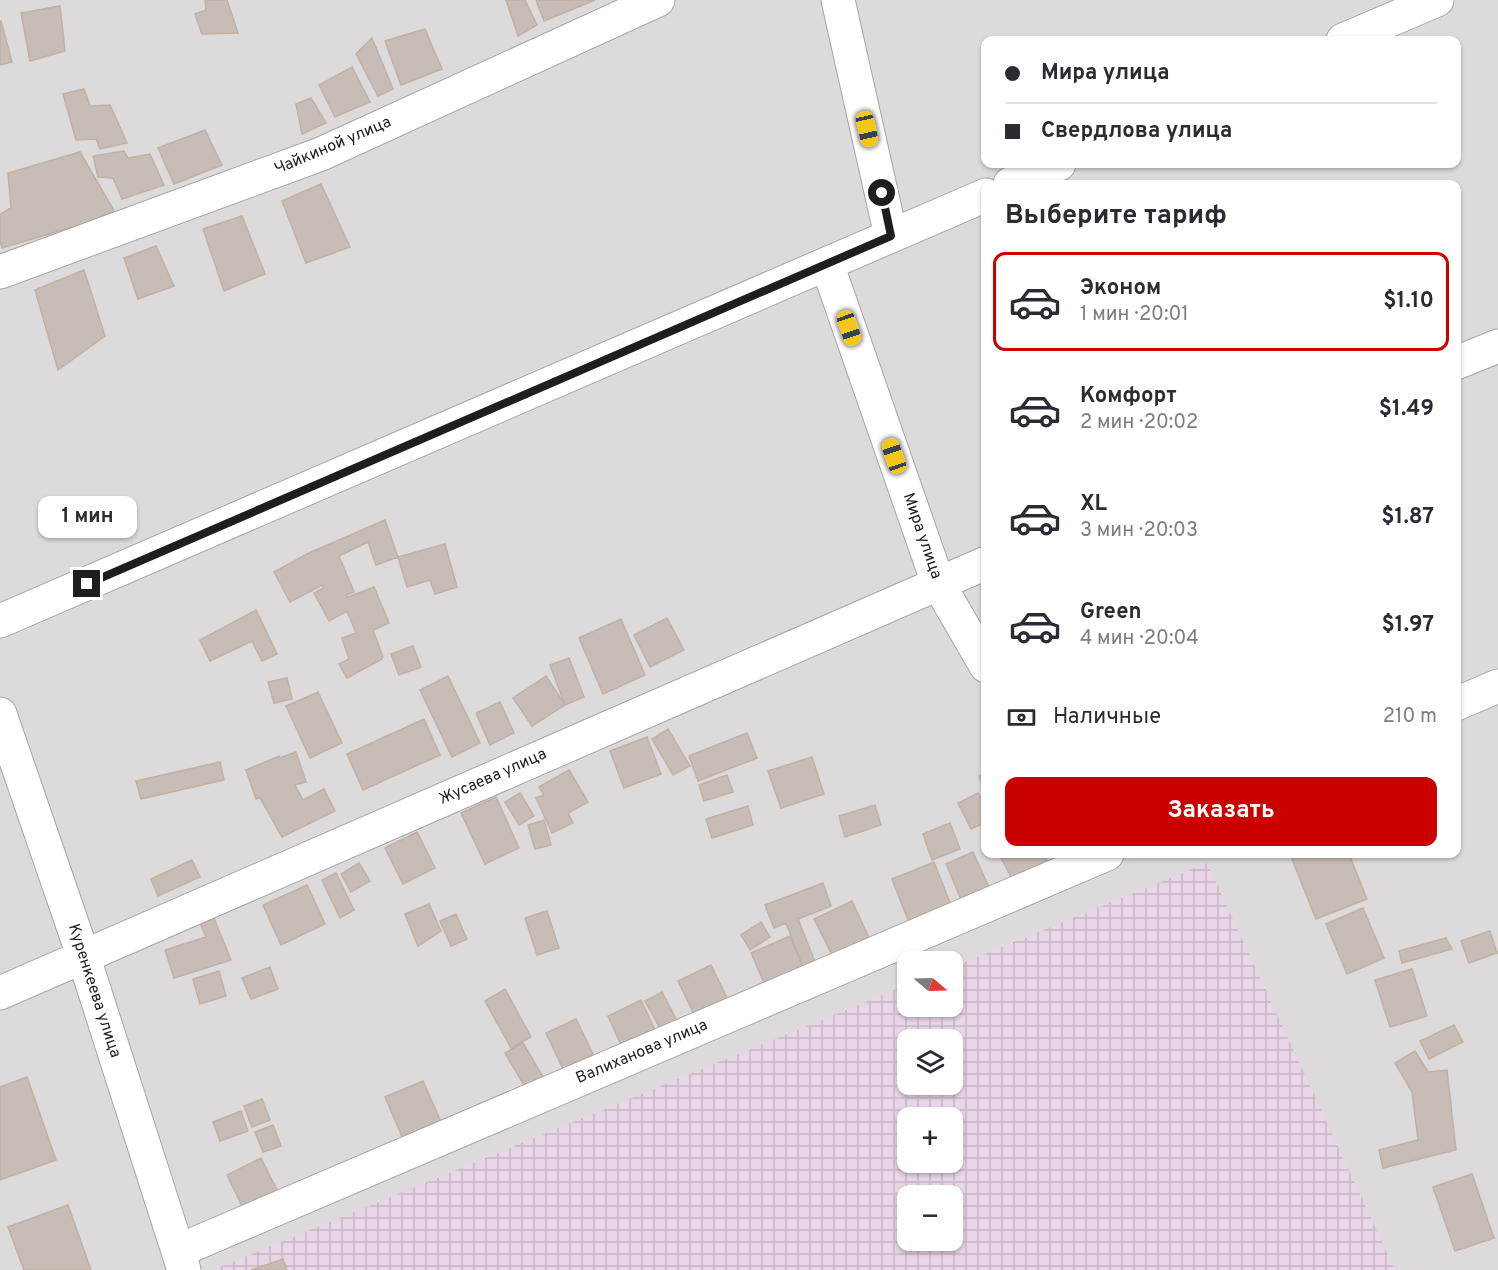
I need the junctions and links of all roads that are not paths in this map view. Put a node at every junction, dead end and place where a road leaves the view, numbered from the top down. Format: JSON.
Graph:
{"nodes":[{"id":1,"x":658,"y":0,"type":"edge"},
{"id":2,"x":838,"y":0,"type":"edge"},
{"id":3,"x":1437,"y":0,"type":"edge"},
{"id":4,"x":1353,"y":36,"type":"edge"},
{"id":5,"x":1049,"y":168,"type":"edge"},
{"id":6,"x":1020,"y":180,"type":"edge"},
{"id":7,"x":981,"y":197,"type":"edge"},
{"id":8,"x":891,"y":236,"type":"junction"},
{"id":9,"x":827,"y":264,"type":"junction"},
{"id":10,"x":0,"y":272,"type":"edge"},
{"id":11,"x":1498,"y":346,"type":"edge"},
{"id":12,"x":1461,"y":361,"type":"edge"},
{"id":13,"x":981,"y":565,"type":"edge"},
{"id":14,"x":938,"y":583,"type":"junction"},
{"id":15,"x":0,"y":621,"type":"edge"},
{"id":16,"x":981,"y":657,"type":"edge"},
{"id":17,"x":1498,"y":686,"type":"edge"},
{"id":18,"x":1461,"y":702,"type":"edge"},
{"id":19,"x":0,"y":714,"type":"edge"},
{"id":20,"x":1092,"y":858,"type":"edge"},
{"id":21,"x":83,"y":955,"type":"junction"},
{"id":22,"x":0,"y":993,"type":"edge"},
{"id":23,"x":181,"y":1260,"type":"edge"}],
"edges":[{"from":1,"to":10,"type":"street","name":"Чайкиной улица"},
{"from":2,"to":8,"type":"street"},
{"from":3,"to":4,"type":"street"},
{"from":5,"to":6,"type":"street"},
{"from":7,"to":8,"type":"street"},
{"from":8,"to":9,"type":"street"},
{"from":9,"to":14,"type":"street","name":"Мира улица"},
{"from":9,"to":15,"type":"street"},
{"from":11,"to":12,"type":"street"},
{"from":13,"to":14,"type":"street","name":"Жусаева улица"},
{"from":14,"to":16,"type":"street","name":"Мира улица"},
{"from":14,"to":21,"type":"street","name":"Жусаева улица"},
{"from":17,"to":18,"type":"street"},
{"from":19,"to":21,"type":"street","name":"Куренкеева улица"},
{"from":20,"to":23,"type":"street","name":"Валиханова улица"},
{"from":21,"to":22,"type":"street","name":"Жусаева улица"},
{"from":21,"to":23,"type":"street","name":"Куренкеева улица"}]}
